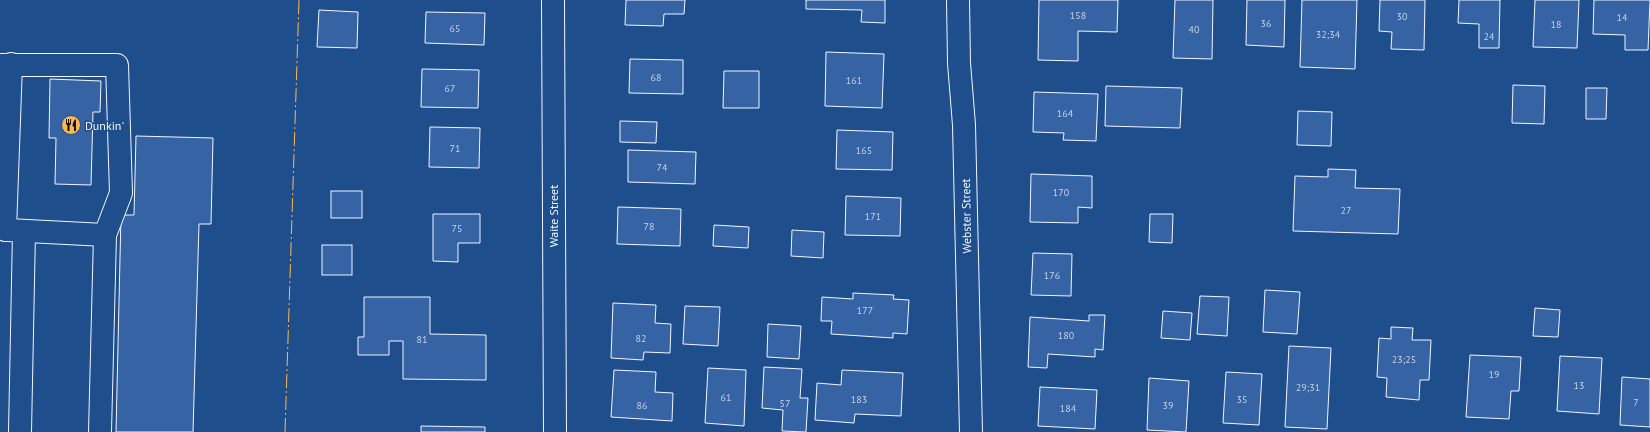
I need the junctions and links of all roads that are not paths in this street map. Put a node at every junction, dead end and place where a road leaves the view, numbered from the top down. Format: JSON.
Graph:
{"nodes":[{"id":1,"x":553,"y":0,"type":"edge"},
{"id":2,"x":958,"y":0,"type":"edge"},
{"id":3,"x":6,"y":64,"type":"edge"},
{"id":4,"x":10,"y":230,"type":"edge"},
{"id":5,"x":105,"y":235,"type":"junction"},
{"id":6,"x":20,"y":432,"type":"edge"},
{"id":7,"x":100,"y":432,"type":"edge"},
{"id":8,"x":555,"y":432,"type":"edge"},
{"id":9,"x":971,"y":432,"type":"edge"}],
"edges":[{"from":1,"to":8,"type":"street","name":"Waite Street"},
{"from":2,"to":9,"type":"street","name":"Webster Street"},
{"from":3,"to":4,"type":"street"},
{"from":3,"to":5,"type":"street"},
{"from":4,"to":5,"type":"street"},
{"from":4,"to":6,"type":"street"},
{"from":5,"to":7,"type":"street"}]}
